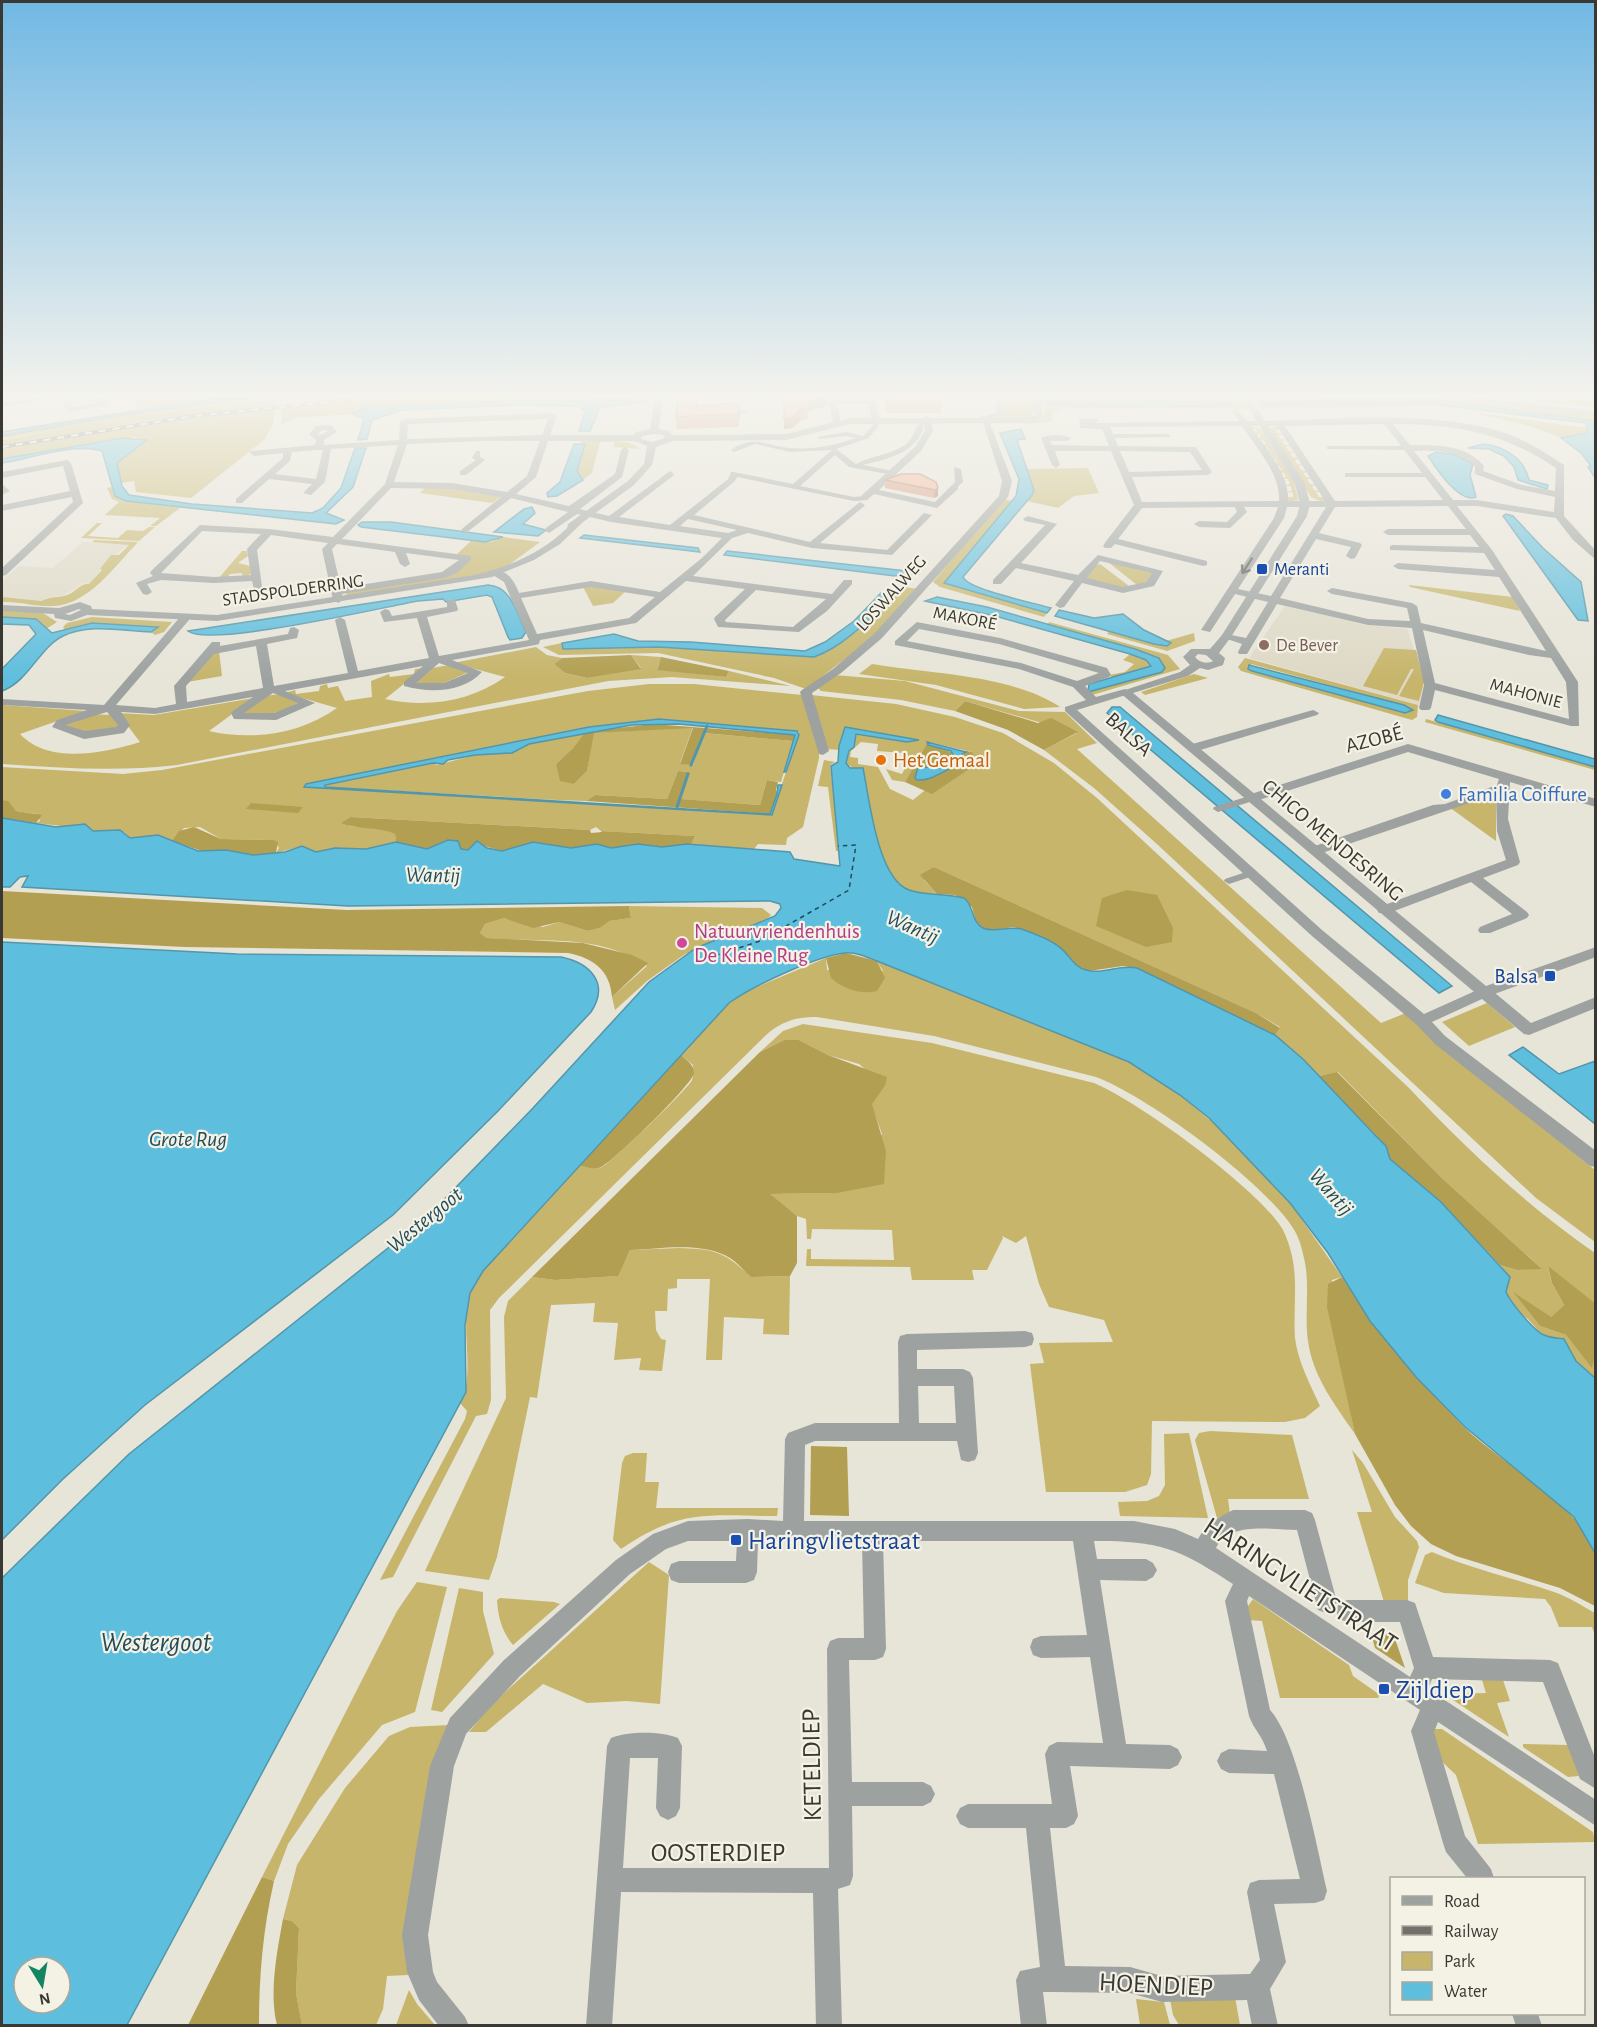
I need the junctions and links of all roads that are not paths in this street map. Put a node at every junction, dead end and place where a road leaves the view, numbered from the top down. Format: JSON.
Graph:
{"nodes":[{"id":1,"x":2,"y":491,"type":"edge"},
{"id":2,"x":872,"y":491,"type":"edge"},
{"id":3,"x":1202,"y":491,"type":"dead end"},
{"id":4,"x":250,"y":492,"type":"edge"},
{"id":5,"x":382,"y":492,"type":"edge"},
{"id":6,"x":487,"y":492,"type":"edge"},
{"id":7,"x":513,"y":492,"type":"edge"},
{"id":8,"x":597,"y":492,"type":"edge"},
{"id":9,"x":619,"y":492,"type":"edge"},
{"id":10,"x":647,"y":492,"type":"edge"},
{"id":11,"x":715,"y":492,"type":"edge"},
{"id":12,"x":817,"y":492,"type":"edge"},
{"id":13,"x":875,"y":492,"type":"edge"},
{"id":14,"x":949,"y":492,"type":"edge"},
{"id":15,"x":1004,"y":492,"type":"edge"},
{"id":16,"x":1133,"y":492,"type":"edge"},
{"id":17,"x":1284,"y":492,"type":"edge"},
{"id":18,"x":1302,"y":492,"type":"edge"},
{"id":19,"x":1324,"y":492,"type":"edge"},
{"id":20,"x":1441,"y":492,"type":"edge"},
{"id":21,"x":1543,"y":492,"type":"edge"},
{"id":22,"x":1560,"y":492,"type":"edge"},
{"id":23,"x":76,"y":493,"type":"joint"},
{"id":24,"x":509,"y":495,"type":"junction"},
{"id":25,"x":1560,"y":495,"type":"junction"},
{"id":26,"x":239,"y":501,"type":"dead end"},
{"id":27,"x":862,"y":502,"type":"junction"},
{"id":28,"x":1450,"y":503,"type":"junction"},
{"id":29,"x":934,"y":504,"type":"junction"},
{"id":30,"x":1139,"y":504,"type":"junction"},
{"id":31,"x":1284,"y":504,"type":"junction"},
{"id":32,"x":1305,"y":504,"type":"junction"},
{"id":33,"x":1332,"y":504,"type":"junction"},
{"id":34,"x":1208,"y":505,"type":"junction"},
{"id":35,"x":1238,"y":505,"type":"junction"},
{"id":36,"x":5,"y":507,"type":"edge"},
{"id":37,"x":574,"y":510,"type":"junction"},
{"id":38,"x":589,"y":514,"type":"junction"},
{"id":39,"x":927,"y":515,"type":"dead end"},
{"id":40,"x":686,"y":516,"type":"junction"},
{"id":41,"x":1559,"y":516,"type":"junction"},
{"id":42,"x":611,"y":519,"type":"junction"},
{"id":43,"x":1028,"y":519,"type":"dead end"},
{"id":44,"x":1199,"y":524,"type":"dead end"},
{"id":45,"x":674,"y":526,"type":"junction"},
{"id":46,"x":466,"y":530,"type":"dead end"},
{"id":47,"x":549,"y":530,"type":"dead end"},
{"id":48,"x":747,"y":530,"type":"junction"},
{"id":49,"x":269,"y":532,"type":"junction"},
{"id":50,"x":1388,"y":532,"type":"dead end"},
{"id":51,"x":1474,"y":532,"type":"junction"},
{"id":52,"x":1313,"y":535,"type":"junction"},
{"id":53,"x":729,"y":536,"type":"junction"},
{"id":54,"x":334,"y":540,"type":"junction"},
{"id":55,"x":1112,"y":540,"type":"junction"},
{"id":56,"x":812,"y":544,"type":"junction"},
{"id":57,"x":399,"y":548,"type":"junction"},
{"id":58,"x":1393,"y":548,"type":"dead end"},
{"id":59,"x":1487,"y":550,"type":"junction"},
{"id":60,"x":1351,"y":556,"type":"dead end"},
{"id":61,"x":1098,"y":558,"type":"junction"},
{"id":62,"x":1596,"y":559,"type":"edge"},
{"id":63,"x":1203,"y":563,"type":"dead end"},
{"id":64,"x":405,"y":564,"type":"dead end"},
{"id":65,"x":1013,"y":564,"type":"junction"},
{"id":66,"x":1398,"y":566,"type":"dead end"},
{"id":67,"x":1596,"y":566,"type":"edge"},
{"id":68,"x":500,"y":572,"type":"junction"},
{"id":69,"x":2,"y":573,"type":"edge"},
{"id":70,"x":1502,"y":574,"type":"junction"},
{"id":71,"x":160,"y":577,"type":"junction"},
{"id":72,"x":256,"y":578,"type":"junction"},
{"id":73,"x":686,"y":578,"type":"junction"},
{"id":74,"x":1080,"y":579,"type":"junction"},
{"id":75,"x":848,"y":582,"type":"dead end"},
{"id":76,"x":997,"y":582,"type":"dead end"},
{"id":77,"x":754,"y":586,"type":"junction"},
{"id":78,"x":1231,"y":590,"type":"junction"},
{"id":79,"x":1332,"y":591,"type":"dead end"},
{"id":80,"x":147,"y":592,"type":"dead end"},
{"id":81,"x":259,"y":592,"type":"dead end"},
{"id":82,"x":1252,"y":595,"type":"junction"},
{"id":83,"x":338,"y":596,"type":"junction"},
{"id":84,"x":517,"y":596,"type":"junction"},
{"id":85,"x":663,"y":596,"type":"junction"},
{"id":86,"x":834,"y":597,"type":"junction"},
{"id":87,"x":1274,"y":600,"type":"junction"},
{"id":88,"x":451,"y":602,"type":"dead end"},
{"id":89,"x":1060,"y":605,"type":"dead end"},
{"id":90,"x":2,"y":608,"type":"edge"},
{"id":91,"x":385,"y":612,"type":"dead end"},
{"id":92,"x":421,"y":614,"type":"junction"},
{"id":93,"x":185,"y":618,"type":"junction"},
{"id":94,"x":340,"y":620,"type":"dead end"},
{"id":95,"x":1415,"y":625,"type":"junction"},
{"id":96,"x":294,"y":630,"type":"dead end"},
{"id":97,"x":1206,"y":630,"type":"dead end"},
{"id":98,"x":1226,"y":637,"type":"junction"},
{"id":99,"x":534,"y":640,"type":"junction"},
{"id":100,"x":218,"y":641,"type":"dead end"},
{"id":101,"x":261,"y":642,"type":"junction"},
{"id":102,"x":210,"y":651,"type":"junction"},
{"id":103,"x":1553,"y":654,"type":"junction"},
{"id":104,"x":439,"y":661,"type":"junction"},
{"id":105,"x":354,"y":676,"type":"junction"},
{"id":106,"x":1077,"y":685,"type":"junction"},
{"id":107,"x":1430,"y":685,"type":"junction"},
{"id":108,"x":274,"y":690,"type":"junction"},
{"id":109,"x":1125,"y":692,"type":"junction"},
{"id":110,"x":1094,"y":701,"type":"junction"},
{"id":111,"x":2,"y":702,"type":"edge"},
{"id":112,"x":182,"y":706,"type":"junction"},
{"id":113,"x":109,"y":708,"type":"junction"},
{"id":114,"x":1425,"y":708,"type":"dead end"},
{"id":115,"x":1313,"y":713,"type":"dead end"},
{"id":116,"x":1193,"y":748,"type":"junction"},
{"id":117,"x":823,"y":751,"type":"dead end"},
{"id":118,"x":1504,"y":782,"type":"junction"},
{"id":119,"x":1246,"y":800,"type":"junction"},
{"id":120,"x":1596,"y":803,"type":"edge"},
{"id":121,"x":1218,"y":809,"type":"dead end"},
{"id":122,"x":1317,"y":850,"type":"junction"},
{"id":123,"x":1252,"y":873,"type":"junction"},
{"id":124,"x":1473,"y":877,"type":"junction"},
{"id":125,"x":1229,"y":881,"type":"dead end"},
{"id":126,"x":1384,"y":910,"type":"junction"},
{"id":127,"x":1485,"y":930,"type":"dead end"},
{"id":128,"x":1596,"y":952,"type":"edge"},
{"id":129,"x":1484,"y":992,"type":"junction"},
{"id":130,"x":1596,"y":1002,"type":"edge"},
{"id":131,"x":1422,"y":1021,"type":"junction"},
{"id":132,"x":1596,"y":1161,"type":"edge"},
{"id":133,"x":1025,"y":1339,"type":"dead end"},
{"id":134,"x":908,"y":1377,"type":"junction"},
{"id":135,"x":909,"y":1432,"type":"junction"},
{"id":136,"x":966,"y":1432,"type":"junction"},
{"id":137,"x":968,"y":1453,"type":"dead end"},
{"id":138,"x":748,"y":1529,"type":"junction"},
{"id":139,"x":793,"y":1530,"type":"junction"},
{"id":140,"x":872,"y":1530,"type":"junction"},
{"id":141,"x":1082,"y":1530,"type":"junction"},
{"id":142,"x":1203,"y":1552,"type":"junction"},
{"id":143,"x":1089,"y":1569,"type":"junction"},
{"id":144,"x":1146,"y":1570,"type":"dead end"},
{"id":145,"x":680,"y":1572,"type":"dead end"},
{"id":146,"x":1246,"y":1578,"type":"junction"},
{"id":147,"x":1326,"y":1602,"type":"joint"},
{"id":148,"x":1347,"y":1611,"type":"joint"},
{"id":149,"x":1041,"y":1647,"type":"dead end"},
{"id":150,"x":1100,"y":1647,"type":"junction"},
{"id":151,"x":1425,"y":1668,"type":"junction"},
{"id":152,"x":1425,"y":1699,"type":"junction"},
{"id":153,"x":1116,"y":1755,"type":"junction"},
{"id":154,"x":1170,"y":1757,"type":"dead end"},
{"id":155,"x":1229,"y":1761,"type":"dead end"},
{"id":156,"x":1283,"y":1763,"type":"junction"},
{"id":157,"x":1596,"y":1777,"type":"edge"},
{"id":158,"x":840,"y":1794,"type":"junction"},
{"id":159,"x":923,"y":1794,"type":"dead end"},
{"id":160,"x":668,"y":1808,"type":"dead end"},
{"id":161,"x":1596,"y":1814,"type":"edge"},
{"id":162,"x":1036,"y":1815,"type":"junction"},
{"id":163,"x":968,"y":1816,"type":"dead end"},
{"id":164,"x":1481,"y":1877,"type":"edge"},
{"id":165,"x":611,"y":1880,"type":"junction"},
{"id":166,"x":825,"y":1881,"type":"junction"},
{"id":167,"x":1054,"y":1979,"type":"junction"},
{"id":168,"x":1257,"y":1987,"type":"junction"},
{"id":169,"x":456,"y":2025,"type":"edge"},
{"id":170,"x":599,"y":2025,"type":"edge"},
{"id":171,"x":829,"y":2025,"type":"edge"},
{"id":172,"x":1034,"y":2025,"type":"edge"},
{"id":173,"x":1265,"y":2025,"type":"edge"}],
"edges":[{"from":1,"to":36,"type":"street"},
{"from":2,"to":27,"type":"street"},
{"from":3,"to":34,"type":"street"},
{"from":4,"to":26,"type":"street"},
{"from":5,"to":54,"type":"street"},
{"from":6,"to":24,"type":"street"},
{"from":7,"to":24,"type":"street"},
{"from":8,"to":37,"type":"street"},
{"from":9,"to":38,"type":"street","name":"STADSPOLDERRING"},
{"from":10,"to":42,"type":"street"},
{"from":11,"to":40,"type":"street"},
{"from":12,"to":27,"type":"street"},
{"from":13,"to":29,"type":"street"},
{"from":14,"to":29,"type":"street"},
{"from":15,"to":117,"type":"street","name":"LOSWALWEG"},
{"from":16,"to":30,"type":"street"},
{"from":17,"to":31,"type":"street"},
{"from":18,"to":32,"type":"street"},
{"from":19,"to":33,"type":"street"},
{"from":20,"to":28,"type":"street","name":"MAHONIE"},
{"from":21,"to":25,"type":"street"},
{"from":22,"to":25,"type":"street"},
{"from":23,"to":36,"type":"street"},
{"from":23,"to":69,"type":"street"},
{"from":24,"to":37,"type":"street"},
{"from":24,"to":46,"type":"street"},
{"from":25,"to":41,"type":"street"},
{"from":27,"to":29,"type":"street"},
{"from":27,"to":56,"type":"street"},
{"from":28,"to":33,"type":"street"},
{"from":28,"to":41,"type":"street"},
{"from":28,"to":51,"type":"street","name":"MAHONIE"},
{"from":30,"to":34,"type":"street"},
{"from":30,"to":55,"type":"street"},
{"from":31,"to":32,"type":"street"},
{"from":31,"to":35,"type":"street"},
{"from":31,"to":78,"type":"street","one_way":true},
{"from":32,"to":33,"type":"street"},
{"from":32,"to":82,"type":"street"},
{"from":33,"to":52,"type":"street"},
{"from":34,"to":35,"type":"street"},
{"from":35,"to":44,"type":"street"},
{"from":37,"to":38,"type":"street"},
{"from":37,"to":47,"type":"street"},
{"from":38,"to":42,"type":"street"},
{"from":38,"to":68,"type":"street","name":"STADSPOLDERRING"},
{"from":39,"to":56,"type":"street"},
{"from":40,"to":45,"type":"street"},
{"from":40,"to":48,"type":"street"},
{"from":41,"to":62,"type":"street"},
{"from":42,"to":45,"type":"street"},
{"from":43,"to":65,"type":"street"},
{"from":45,"to":53,"type":"street"},
{"from":48,"to":53,"type":"street"},
{"from":48,"to":56,"type":"street"},
{"from":49,"to":54,"type":"street"},
{"from":49,"to":71,"type":"street"},
{"from":49,"to":72,"type":"street"},
{"from":50,"to":51,"type":"street"},
{"from":51,"to":59,"type":"street","name":"MAHONIE"},
{"from":52,"to":60,"type":"street"},
{"from":52,"to":87,"type":"street"},
{"from":53,"to":73,"type":"street"},
{"from":54,"to":57,"type":"street"},
{"from":54,"to":83,"type":"street"},
{"from":55,"to":61,"type":"street"},
{"from":55,"to":63,"type":"street"},
{"from":57,"to":64,"type":"street"},
{"from":57,"to":83,"type":"street"},
{"from":58,"to":59,"type":"street"},
{"from":59,"to":70,"type":"street","name":"MAHONIE"},
{"from":61,"to":74,"type":"street"},
{"from":61,"to":74,"type":"street"},
{"from":62,"to":67,"type":"street"},
{"from":65,"to":74,"type":"street"},
{"from":65,"to":76,"type":"street"},
{"from":66,"to":70,"type":"street"},
{"from":68,"to":83,"type":"street","name":"STADSPOLDERRING"},
{"from":68,"to":84,"type":"street"},
{"from":70,"to":103,"type":"street","name":"MAHONIE"},
{"from":71,"to":72,"type":"street"},
{"from":71,"to":80,"type":"street"},
{"from":72,"to":81,"type":"street"},
{"from":73,"to":77,"type":"street"},
{"from":73,"to":85,"type":"street"},
{"from":74,"to":89,"type":"street"},
{"from":75,"to":86,"type":"street"},
{"from":77,"to":86,"type":"street"},
{"from":77,"to":86,"type":"street"},
{"from":78,"to":82,"type":"street","name":"MAHONIE"},
{"from":78,"to":97,"type":"street"},
{"from":79,"to":95,"type":"street"},
{"from":82,"to":87,"type":"street","name":"MAHONIE"},
{"from":82,"to":98,"type":"street"},
{"from":83,"to":93,"type":"street","name":"STADSPOLDERRING"},
{"from":84,"to":85,"type":"street"},
{"from":84,"to":99,"type":"street"},
{"from":85,"to":99,"type":"street"},
{"from":87,"to":95,"type":"street","name":"MAHONIE"},
{"from":87,"to":98,"type":"street"},
{"from":88,"to":92,"type":"street"},
{"from":90,"to":93,"type":"street","name":"STADSPOLDERRING"},
{"from":91,"to":92,"type":"street"},
{"from":92,"to":104,"type":"street"},
{"from":93,"to":113,"type":"street"},
{"from":94,"to":105,"type":"street"},
{"from":95,"to":103,"type":"street","name":"MAHONIE"},
{"from":95,"to":107,"type":"street"},
{"from":96,"to":101,"type":"street"},
{"from":98,"to":109,"type":"street"},
{"from":99,"to":104,"type":"street"},
{"from":100,"to":102,"type":"street"},
{"from":101,"to":102,"type":"street"},
{"from":101,"to":108,"type":"street"},
{"from":102,"to":112,"type":"street"},
{"from":103,"to":107,"type":"street","name":"MAHONIE"},
{"from":104,"to":104,"type":"street"},
{"from":104,"to":105,"type":"street"},
{"from":105,"to":108,"type":"street"},
{"from":106,"to":106,"type":"street","name":"MAKORÉ"},
{"from":106,"to":110,"type":"street","name":"MAKORÉ"},
{"from":107,"to":114,"type":"street"},
{"from":108,"to":108,"type":"street"},
{"from":108,"to":112,"type":"street"},
{"from":109,"to":110,"type":"street","name":"BALSA"},
{"from":109,"to":116,"type":"street","name":"CHICO MENDESRING"},
{"from":110,"to":123,"type":"street","name":"BALSA"},
{"from":111,"to":113,"type":"street"},
{"from":112,"to":113,"type":"street"},
{"from":115,"to":116,"type":"street"},
{"from":116,"to":119,"type":"street","name":"CHICO MENDESRING"},
{"from":118,"to":119,"type":"street","name":"AZOBÉ"},
{"from":118,"to":120,"type":"street","name":"AZOBÉ"},
{"from":118,"to":122,"type":"street"},
{"from":118,"to":124,"type":"street"},
{"from":119,"to":121,"type":"street"},
{"from":119,"to":122,"type":"street","name":"CHICO MENDESRING"},
{"from":122,"to":126,"type":"street","name":"CHICO MENDESRING"},
{"from":123,"to":125,"type":"street"},
{"from":123,"to":131,"type":"street","name":"BALSA"},
{"from":124,"to":126,"type":"street"},
{"from":124,"to":127,"type":"street"},
{"from":126,"to":129,"type":"street","name":"CHICO MENDESRING"},
{"from":128,"to":129,"type":"street"},
{"from":129,"to":130,"type":"street"},
{"from":129,"to":131,"type":"street"},
{"from":131,"to":132,"type":"street","name":"BALSA"},
{"from":133,"to":134,"type":"street"},
{"from":134,"to":135,"type":"street"},
{"from":134,"to":136,"type":"street"},
{"from":135,"to":136,"type":"street"},
{"from":135,"to":139,"type":"street"},
{"from":136,"to":137,"type":"street"},
{"from":138,"to":139,"type":"street","name":"HARINGVLIETSTRAAT"},
{"from":138,"to":145,"type":"street"},
{"from":138,"to":169,"type":"street","name":"HARINGVLIETSTRAAT"},
{"from":139,"to":140,"type":"street","name":"HARINGVLIETSTRAAT"},
{"from":140,"to":141,"type":"street","name":"HARINGVLIETSTRAAT"},
{"from":140,"to":158,"type":"street","name":"KETELDIEP"},
{"from":141,"to":142,"type":"street","name":"HARINGVLIETSTRAAT"},
{"from":141,"to":143,"type":"street"},
{"from":142,"to":146,"type":"street","name":"HARINGVLIETSTRAAT"},
{"from":142,"to":147,"type":"street"},
{"from":143,"to":144,"type":"street"},
{"from":143,"to":150,"type":"street"},
{"from":146,"to":152,"type":"street","name":"HARINGVLIETSTRAAT"},
{"from":146,"to":156,"type":"street"},
{"from":147,"to":148,"type":"street"},
{"from":148,"to":151,"type":"street","name":"HARINGVLIETSTRAAT"},
{"from":149,"to":150,"type":"street"},
{"from":150,"to":153,"type":"street"},
{"from":151,"to":152,"type":"street"},
{"from":151,"to":157,"type":"street"},
{"from":152,"to":161,"type":"street","name":"HARINGVLIETSTRAAT"},
{"from":152,"to":164,"type":"street"},
{"from":153,"to":154,"type":"street"},
{"from":153,"to":162,"type":"street"},
{"from":155,"to":156,"type":"street"},
{"from":156,"to":168,"type":"street"},
{"from":158,"to":159,"type":"street"},
{"from":158,"to":166,"type":"street","name":"KETELDIEP"},
{"from":160,"to":165,"type":"street","name":"OOSTERDIEP"},
{"from":162,"to":163,"type":"street"},
{"from":162,"to":167,"type":"street"},
{"from":165,"to":166,"type":"street","name":"OOSTERDIEP"},
{"from":165,"to":170,"type":"street","name":"OOSTERDIEP"},
{"from":166,"to":171,"type":"street"},
{"from":167,"to":168,"type":"street","name":"HOENDIEP"},
{"from":167,"to":172,"type":"street","name":"HOENDIEP"},
{"from":168,"to":173,"type":"street"}]}
